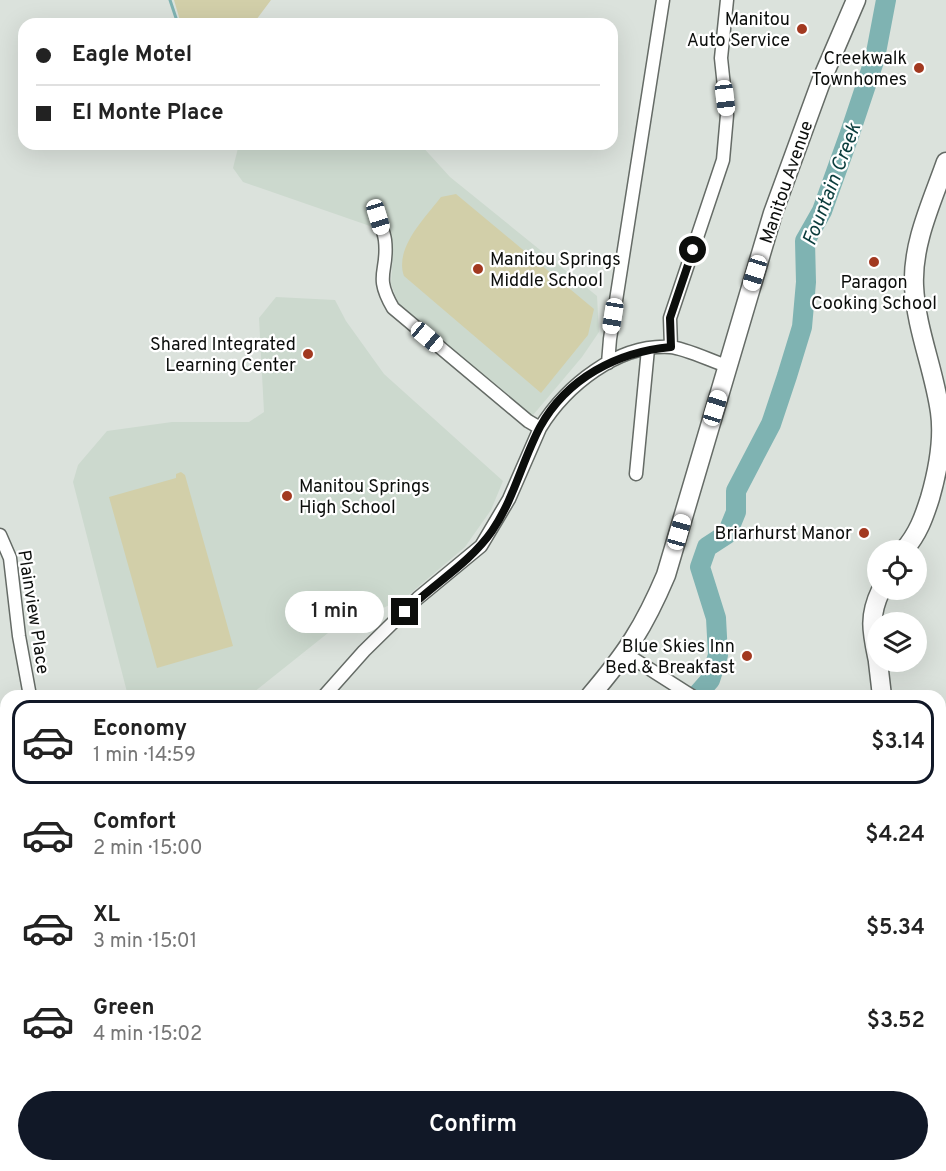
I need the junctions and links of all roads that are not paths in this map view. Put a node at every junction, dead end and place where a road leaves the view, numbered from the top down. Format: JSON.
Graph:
{"nodes":[{"id":1,"x":663,"y":0,"type":"edge"},
{"id":2,"x":727,"y":0,"type":"edge"},
{"id":3,"x":856,"y":0,"type":"edge"},
{"id":4,"x":946,"y":162,"type":"edge"},
{"id":5,"x":378,"y":217,"type":"dead end"},
{"id":6,"x":671,"y":347,"type":"junction"},
{"id":7,"x":648,"y":349,"type":"junction"},
{"id":8,"x":608,"y":363,"type":"junction"},
{"id":9,"x":727,"y":366,"type":"junction"},
{"id":10,"x":540,"y":428,"type":"junction"},
{"id":11,"x":636,"y":474,"type":"dead end"},
{"id":12,"x":911,"y":540,"type":"edge"},
{"id":13,"x":2,"y":544,"type":"edge"},
{"id":14,"x":626,"y":654,"type":"junction"},
{"id":15,"x":879,"y":672,"type":"edge"},
{"id":16,"x":29,"y":690,"type":"edge"},
{"id":17,"x":329,"y":690,"type":"edge"},
{"id":18,"x":595,"y":690,"type":"edge"},
{"id":19,"x":682,"y":690,"type":"edge"},
{"id":20,"x":881,"y":690,"type":"edge"}],
"edges":[{"from":1,"to":8,"type":"street"},
{"from":2,"to":6,"type":"street"},
{"from":3,"to":9,"type":"main road","name":"Manitou Avenue"},
{"from":4,"to":12,"type":"main road"},
{"from":5,"to":10,"type":"street"},
{"from":6,"to":7,"type":"street"},
{"from":6,"to":9,"type":"street"},
{"from":7,"to":8,"type":"street"},
{"from":7,"to":11,"type":"street"},
{"from":8,"to":10,"type":"street"},
{"from":9,"to":14,"type":"main road","name":"Manitou Avenue"},
{"from":10,"to":17,"type":"street"},
{"from":13,"to":16,"type":"street","name":"Plainview Place"},
{"from":14,"to":18,"type":"main road","name":"Manitou Avenue"},
{"from":14,"to":19,"type":"street"},
{"from":15,"to":20,"type":"main road"}]}
